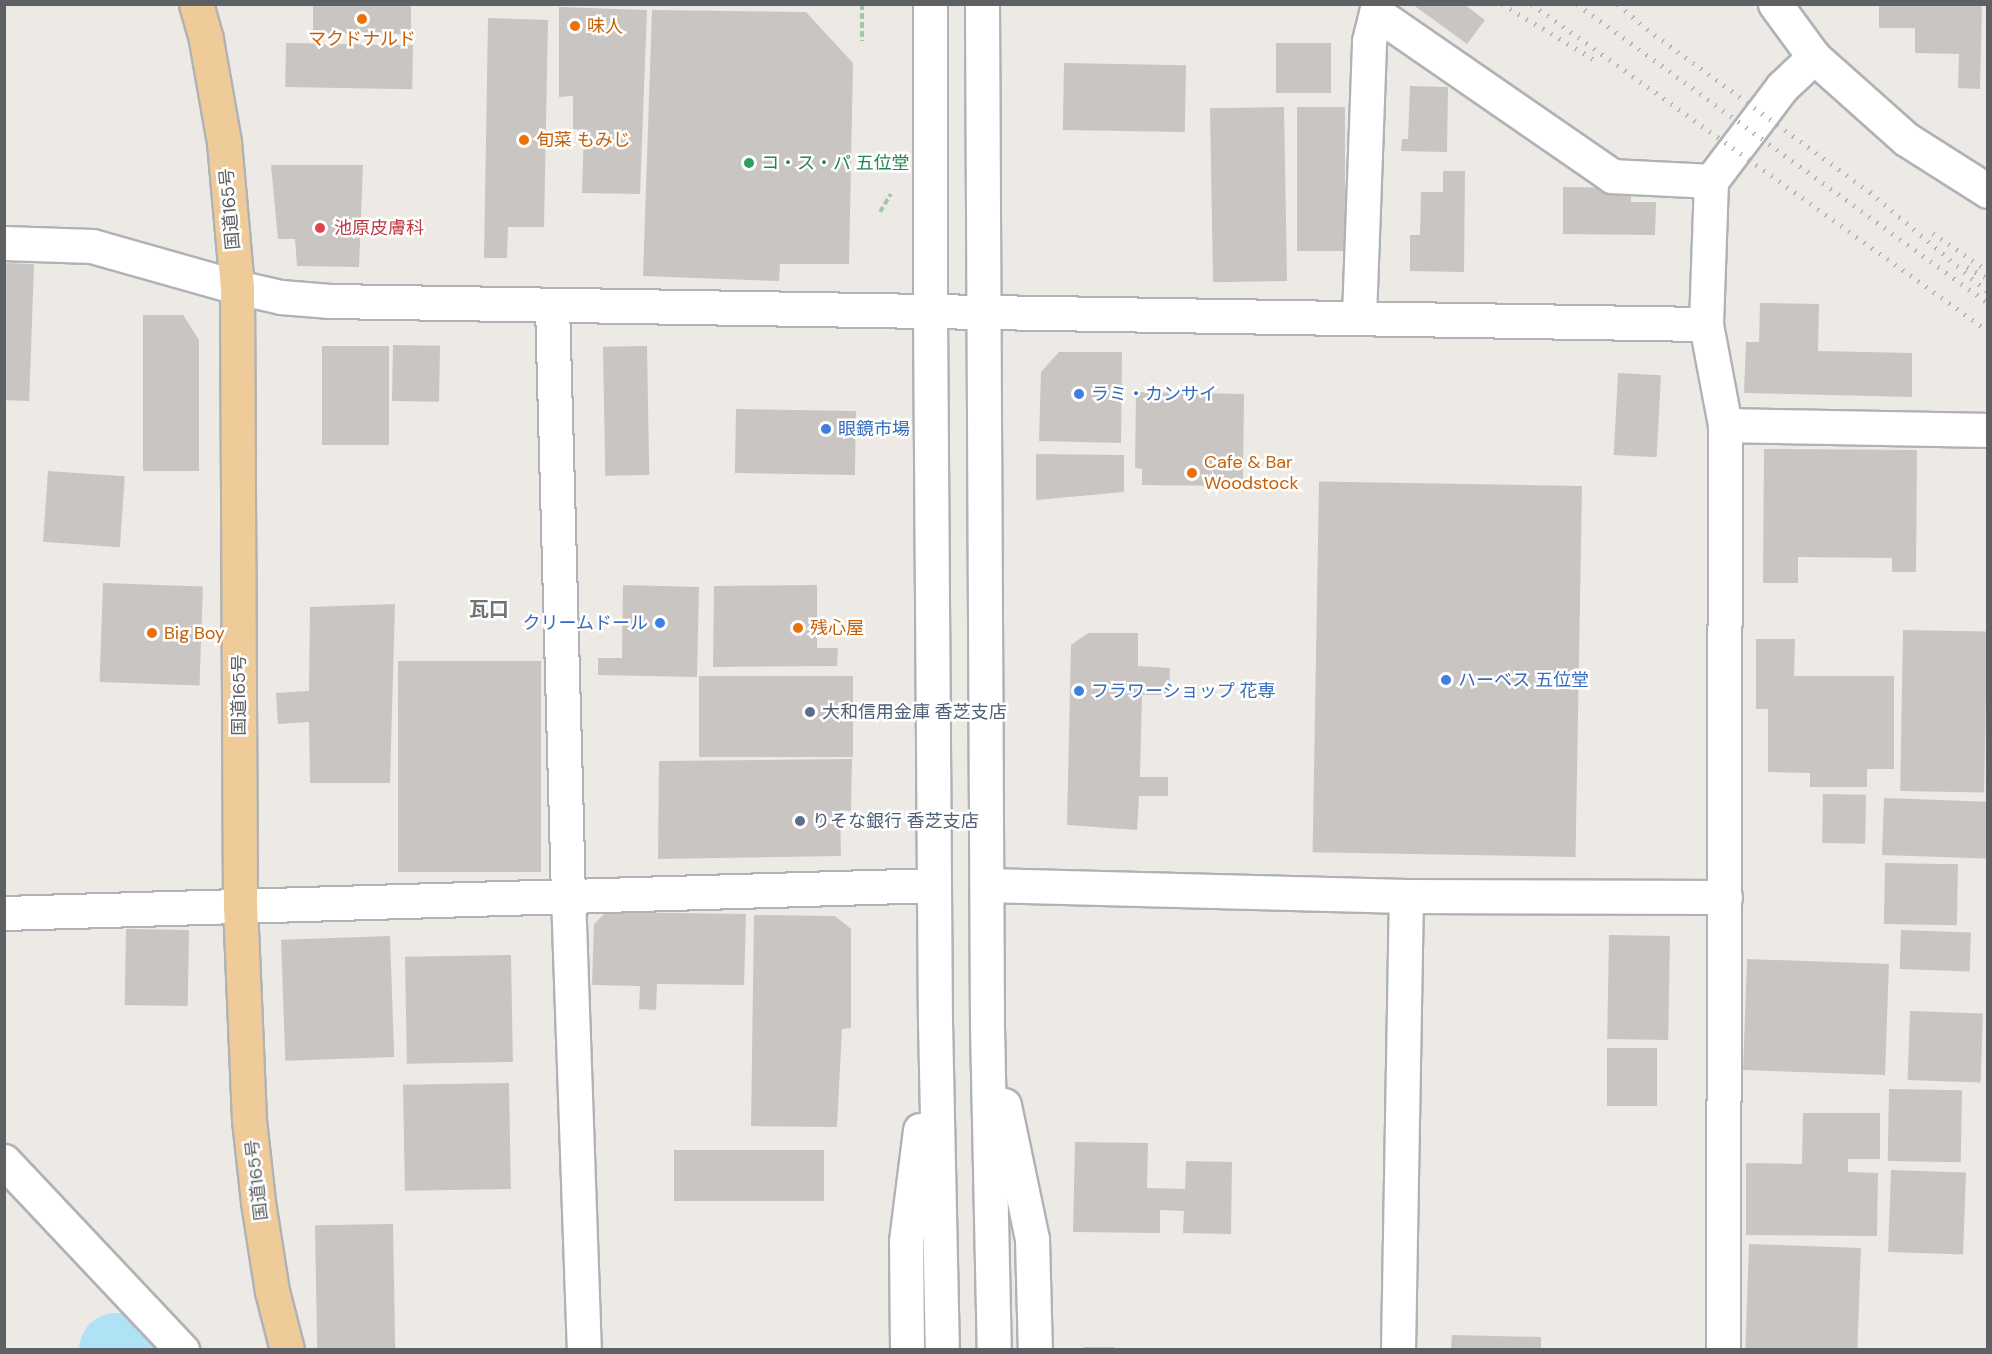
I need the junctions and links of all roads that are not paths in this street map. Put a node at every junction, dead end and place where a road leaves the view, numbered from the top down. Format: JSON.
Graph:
{"nodes":[{"id":1,"x":196,"y":4,"type":"edge"},
{"id":2,"x":930,"y":4,"type":"edge"},
{"id":3,"x":982,"y":4,"type":"edge"},
{"id":4,"x":1775,"y":4,"type":"edge"},
{"id":5,"x":1814,"y":57,"type":"junction"},
{"id":6,"x":1711,"y":181,"type":"junction"},
{"id":7,"x":1984,"y":187,"type":"edge"},
{"id":8,"x":4,"y":243,"type":"edge"},
{"id":9,"x":237,"y":287,"type":"junction"},
{"id":10,"x":552,"y":305,"type":"junction"},
{"id":11,"x":930,"y":313,"type":"junction"},
{"id":12,"x":983,"y":313,"type":"junction"},
{"id":13,"x":1359,"y":317,"type":"junction"},
{"id":14,"x":1706,"y":324,"type":"junction"},
{"id":15,"x":1725,"y":425,"type":"junction"},
{"id":16,"x":1988,"y":430,"type":"edge"},
{"id":17,"x":934,"y":885,"type":"junction"},
{"id":18,"x":987,"y":885,"type":"junction"},
{"id":19,"x":568,"y":895,"type":"junction"},
{"id":20,"x":1406,"y":896,"type":"junction"},
{"id":21,"x":1725,"y":897,"type":"junction"},
{"id":22,"x":240,"y":905,"type":"junction"},
{"id":23,"x":4,"y":913,"type":"edge"},
{"id":24,"x":935,"y":1021,"type":"junction"},
{"id":25,"x":987,"y":1026,"type":"junction"},
{"id":26,"x":4,"y":1161,"type":"edge"},
{"id":27,"x":182,"y":1350,"type":"edge"},
{"id":28,"x":287,"y":1350,"type":"edge"},
{"id":29,"x":584,"y":1350,"type":"edge"},
{"id":30,"x":907,"y":1350,"type":"edge"},
{"id":31,"x":942,"y":1350,"type":"edge"},
{"id":32,"x":994,"y":1350,"type":"edge"},
{"id":33,"x":1035,"y":1350,"type":"edge"},
{"id":34,"x":1398,"y":1350,"type":"edge"},
{"id":35,"x":1723,"y":1350,"type":"edge"}],
"edges":[{"from":1,"to":9,"type":"highway","name":"国道165号"},
{"from":2,"to":11,"type":"street"},
{"from":3,"to":12,"type":"street"},
{"from":4,"to":5,"type":"street"},
{"from":5,"to":6,"type":"street"},
{"from":5,"to":7,"type":"street"},
{"from":6,"to":13,"type":"street"},
{"from":6,"to":14,"type":"street"},
{"from":8,"to":9,"type":"street"},
{"from":9,"to":10,"type":"street"},
{"from":9,"to":22,"type":"highway","name":"国道165号"},
{"from":10,"to":11,"type":"street"},
{"from":10,"to":19,"type":"street"},
{"from":11,"to":12,"type":"street"},
{"from":11,"to":17,"type":"street"},
{"from":12,"to":13,"type":"street"},
{"from":12,"to":18,"type":"street"},
{"from":13,"to":14,"type":"street"},
{"from":14,"to":15,"type":"street"},
{"from":15,"to":16,"type":"street"},
{"from":15,"to":21,"type":"street"},
{"from":17,"to":19,"type":"street"},
{"from":17,"to":24,"type":"street"},
{"from":18,"to":20,"type":"street"},
{"from":18,"to":25,"type":"street"},
{"from":19,"to":22,"type":"street"},
{"from":19,"to":29,"type":"street"},
{"from":20,"to":21,"type":"street"},
{"from":20,"to":34,"type":"street"},
{"from":21,"to":35,"type":"street"},
{"from":22,"to":23,"type":"street"},
{"from":22,"to":28,"type":"highway","name":"国道165号"},
{"from":24,"to":30,"type":"street"},
{"from":24,"to":31,"type":"street"},
{"from":25,"to":32,"type":"street"},
{"from":25,"to":33,"type":"street"},
{"from":26,"to":27,"type":"street"}]}
